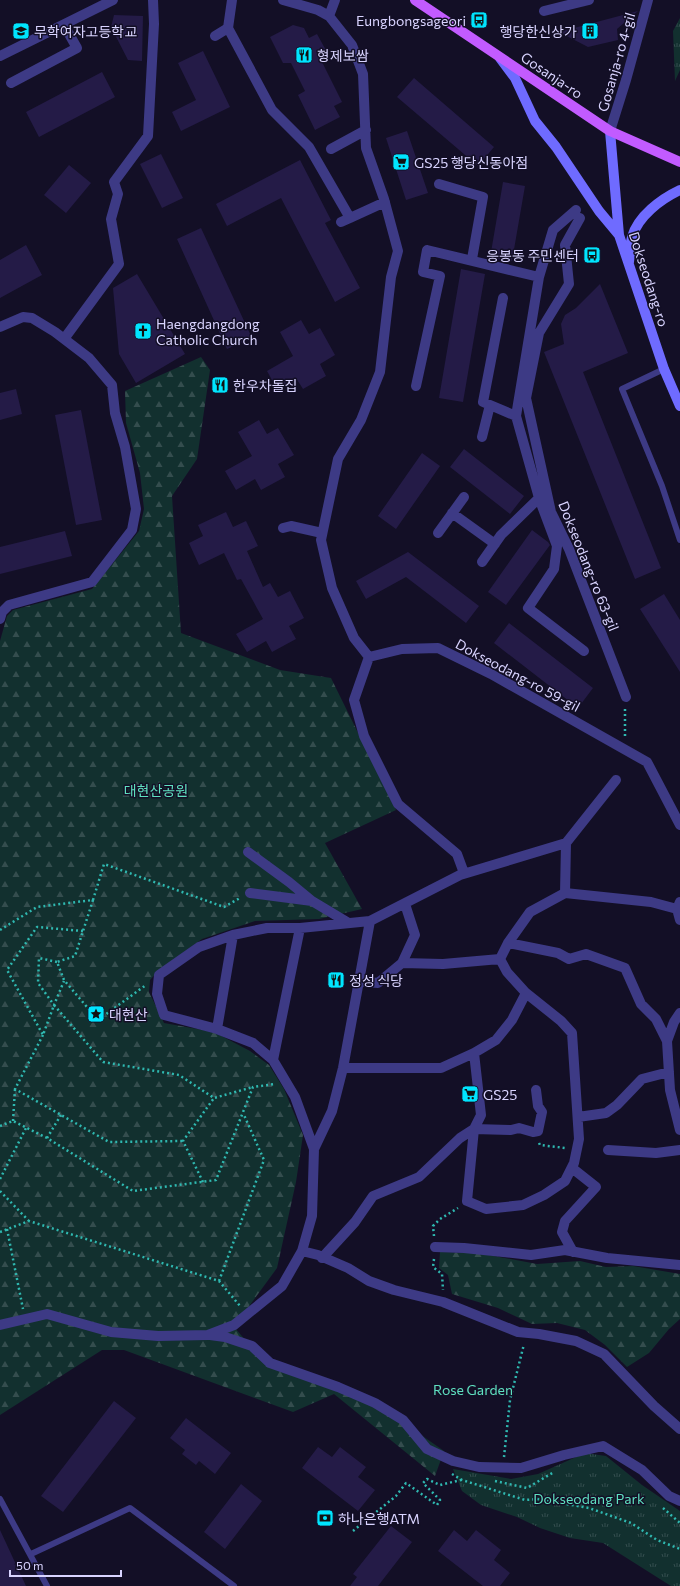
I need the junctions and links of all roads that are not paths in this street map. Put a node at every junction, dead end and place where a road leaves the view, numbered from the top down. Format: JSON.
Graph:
{"nodes":[{"id":1,"x":113,"y":0,"type":"edge"},
{"id":2,"x":152,"y":0,"type":"edge"},
{"id":3,"x":232,"y":0,"type":"edge"},
{"id":4,"x":284,"y":0,"type":"edge"},
{"id":5,"x":335,"y":0,"type":"edge"},
{"id":6,"x":415,"y":0,"type":"edge"},
{"id":7,"x":589,"y":0,"type":"edge"},
{"id":8,"x":644,"y":1,"type":"edge"},
{"id":9,"x":544,"y":12,"type":"dead end"},
{"id":10,"x":329,"y":16,"type":"junction"},
{"id":11,"x":64,"y":25,"type":"junction"},
{"id":12,"x":228,"y":28,"type":"junction"},
{"id":13,"x":215,"y":36,"type":"dead end"},
{"id":14,"x":0,"y":56,"type":"edge"},
{"id":15,"x":500,"y":58,"type":"junction"},
{"id":16,"x":11,"y":83,"type":"dead end"},
{"id":17,"x":366,"y":130,"type":"junction"},
{"id":18,"x":610,"y":131,"type":"junction"},
{"id":19,"x":331,"y":149,"type":"dead end"},
{"id":20,"x":680,"y":162,"type":"edge"},
{"id":21,"x":439,"y":184,"type":"dead end"},
{"id":22,"x":680,"y":190,"type":"edge"},
{"id":23,"x":385,"y":202,"type":"junction"},
{"id":24,"x":619,"y":235,"type":"junction"},
{"id":25,"x":472,"y":259,"type":"junction"},
{"id":26,"x":628,"y":266,"type":"junction"},
{"id":27,"x":539,"y":277,"type":"junction"},
{"id":28,"x":503,"y":298,"type":"dead end"},
{"id":29,"x":0,"y":327,"type":"edge"},
{"id":30,"x":64,"y":339,"type":"junction"},
{"id":31,"x":664,"y":369,"type":"junction"},
{"id":32,"x":416,"y":386,"type":"dead end"},
{"id":33,"x":490,"y":405,"type":"junction"},
{"id":34,"x":680,"y":406,"type":"edge"},
{"id":35,"x":516,"y":416,"type":"junction"},
{"id":36,"x":482,"y":437,"type":"dead end"},
{"id":37,"x":464,"y":497,"type":"dead end"},
{"id":38,"x":539,"y":498,"type":"junction"},
{"id":39,"x":452,"y":513,"type":"junction"},
{"id":40,"x":283,"y":528,"type":"dead end"},
{"id":41,"x":438,"y":532,"type":"dead end"},
{"id":42,"x":322,"y":533,"type":"junction"},
{"id":43,"x":680,"y":540,"type":"edge"},
{"id":44,"x":495,"y":544,"type":"junction"},
{"id":45,"x":482,"y":562,"type":"dead end"},
{"id":46,"x":0,"y":619,"type":"edge"},
{"id":47,"x":584,"y":651,"type":"dead end"},
{"id":48,"x":369,"y":657,"type":"junction"},
{"id":49,"x":626,"y":696,"type":"road end"},
{"id":50,"x":616,"y":780,"type":"dead end"},
{"id":51,"x":680,"y":825,"type":"edge"},
{"id":52,"x":566,"y":843,"type":"junction"},
{"id":53,"x":248,"y":852,"type":"dead end"},
{"id":54,"x":464,"y":873,"type":"junction"},
{"id":55,"x":250,"y":893,"type":"road end"},
{"id":56,"x":565,"y":893,"type":"junction"},
{"id":57,"x":312,"y":901,"type":"junction"},
{"id":58,"x":405,"y":904,"type":"junction"},
{"id":59,"x":678,"y":905,"type":"edge"},
{"id":60,"x":680,"y":920,"type":"edge"},
{"id":61,"x":370,"y":921,"type":"junction"},
{"id":62,"x":347,"y":922,"type":"junction"},
{"id":63,"x":300,"y":928,"type":"junction"},
{"id":64,"x":233,"y":935,"type":"junction"},
{"id":65,"x":508,"y":943,"type":"junction"},
{"id":66,"x":500,"y":959,"type":"junction"},
{"id":67,"x":402,"y":963,"type":"junction"},
{"id":68,"x":357,"y":981,"type":"junction"},
{"id":69,"x":526,"y":993,"type":"junction"},
{"id":70,"x":680,"y":1013,"type":"edge"},
{"id":71,"x":217,"y":1029,"type":"junction"},
{"id":72,"x":667,"y":1041,"type":"junction"},
{"id":73,"x":474,"y":1053,"type":"junction"},
{"id":74,"x":272,"y":1060,"type":"junction"},
{"id":75,"x":343,"y":1068,"type":"junction"},
{"id":76,"x":669,"y":1072,"type":"junction"},
{"id":77,"x":536,"y":1090,"type":"dead end"},
{"id":78,"x":578,"y":1117,"type":"junction"},
{"id":79,"x":474,"y":1129,"type":"junction"},
{"id":80,"x":680,"y":1130,"type":"edge"},
{"id":81,"x":314,"y":1149,"type":"junction"},
{"id":82,"x":608,"y":1150,"type":"dead end"},
{"id":83,"x":680,"y":1150,"type":"edge"},
{"id":84,"x":572,"y":1168,"type":"junction"},
{"id":85,"x":435,"y":1247,"type":"road end"},
{"id":86,"x":302,"y":1251,"type":"junction"},
{"id":87,"x":573,"y":1252,"type":"junction"},
{"id":88,"x":322,"y":1258,"type":"junction"},
{"id":89,"x":680,"y":1265,"type":"edge"},
{"id":90,"x":0,"y":1325,"type":"edge"},
{"id":91,"x":208,"y":1335,"type":"junction"},
{"id":92,"x":680,"y":1429,"type":"edge"},
{"id":93,"x":0,"y":1499,"type":"edge"},
{"id":94,"x":680,"y":1501,"type":"edge"},
{"id":95,"x":31,"y":1554,"type":"junction"},
{"id":96,"x":47,"y":1586,"type":"edge"},
{"id":97,"x":234,"y":1586,"type":"edge"}],
"edges":[{"from":1,"to":11,"type":"street"},
{"from":2,"to":30,"type":"street"},
{"from":3,"to":12,"type":"street"},
{"from":4,"to":10,"type":"street"},
{"from":5,"to":10,"type":"street"},
{"from":6,"to":15,"type":"main road","name":"Gosanja-ro"},
{"from":7,"to":9,"type":"street"},
{"from":8,"to":18,"type":"street","name":"Gosanja-ro 4-gil"},
{"from":10,"to":17,"type":"street"},
{"from":11,"to":14,"type":"street"},
{"from":11,"to":16,"type":"street"},
{"from":12,"to":13,"type":"street"},
{"from":12,"to":23,"type":"street"},
{"from":15,"to":18,"type":"main road","name":"Gosanja-ro"},
{"from":15,"to":24,"type":"main road"},
{"from":17,"to":19,"type":"street"},
{"from":17,"to":23,"type":"street"},
{"from":18,"to":20,"type":"main road","name":"Gosanja-ro"},
{"from":18,"to":24,"type":"main road","name":"Dokseodang-ro"},
{"from":21,"to":25,"type":"street"},
{"from":22,"to":26,"type":"main road"},
{"from":23,"to":42,"type":"street"},
{"from":24,"to":26,"type":"main road","name":"Dokseodang-ro"},
{"from":25,"to":27,"type":"street"},
{"from":25,"to":32,"type":"street"},
{"from":26,"to":31,"type":"main road","name":"Dokseodang-ro"},
{"from":27,"to":35,"type":"street"},
{"from":27,"to":49,"type":"street","name":"Dokseodang-ro 63-gil"},
{"from":28,"to":33,"type":"street"},
{"from":29,"to":30,"type":"street"},
{"from":30,"to":46,"type":"street"},
{"from":31,"to":34,"type":"main road","name":"Dokseodang-ro"},
{"from":31,"to":43,"type":"lane"},
{"from":33,"to":35,"type":"street"},
{"from":33,"to":36,"type":"street"},
{"from":35,"to":38,"type":"street"},
{"from":37,"to":39,"type":"street"},
{"from":38,"to":44,"type":"street"},
{"from":38,"to":47,"type":"street"},
{"from":39,"to":41,"type":"street"},
{"from":39,"to":44,"type":"street"},
{"from":40,"to":42,"type":"street"},
{"from":42,"to":48,"type":"street"},
{"from":44,"to":45,"type":"street"},
{"from":48,"to":51,"type":"street","name":"Dokseodang-ro 59-gil"},
{"from":48,"to":54,"type":"street"},
{"from":50,"to":52,"type":"street"},
{"from":52,"to":54,"type":"street"},
{"from":52,"to":56,"type":"street"},
{"from":53,"to":57,"type":"street"},
{"from":54,"to":58,"type":"street"},
{"from":55,"to":57,"type":"street"},
{"from":56,"to":59,"type":"street"},
{"from":56,"to":65,"type":"street"},
{"from":57,"to":62,"type":"street"},
{"from":58,"to":61,"type":"street"},
{"from":58,"to":67,"type":"street"},
{"from":59,"to":60,"type":"street"},
{"from":61,"to":62,"type":"street"},
{"from":61,"to":68,"type":"street"},
{"from":62,"to":63,"type":"street"},
{"from":63,"to":64,"type":"street"},
{"from":63,"to":74,"type":"street"},
{"from":64,"to":71,"type":"street"},
{"from":64,"to":71,"type":"street"},
{"from":65,"to":66,"type":"street"},
{"from":65,"to":72,"type":"street"},
{"from":66,"to":67,"type":"street"},
{"from":66,"to":69,"type":"street"},
{"from":67,"to":68,"type":"street"},
{"from":68,"to":75,"type":"street"},
{"from":69,"to":73,"type":"street"},
{"from":69,"to":78,"type":"street"},
{"from":70,"to":72,"type":"street"},
{"from":71,"to":74,"type":"street"},
{"from":72,"to":76,"type":"street"},
{"from":73,"to":75,"type":"street"},
{"from":73,"to":79,"type":"street"},
{"from":74,"to":81,"type":"street"},
{"from":75,"to":81,"type":"street"},
{"from":76,"to":78,"type":"street"},
{"from":76,"to":80,"type":"street"},
{"from":77,"to":79,"type":"street"},
{"from":78,"to":84,"type":"street"},
{"from":79,"to":84,"type":"street"},
{"from":79,"to":88,"type":"street"},
{"from":81,"to":86,"type":"street"},
{"from":82,"to":83,"type":"street"},
{"from":84,"to":87,"type":"street"},
{"from":85,"to":87,"type":"street"},
{"from":86,"to":88,"type":"street"},
{"from":86,"to":91,"type":"street"},
{"from":87,"to":89,"type":"street"},
{"from":88,"to":92,"type":"street"},
{"from":90,"to":91,"type":"street"},
{"from":91,"to":94,"type":"street"},
{"from":93,"to":95,"type":"lane"},
{"from":95,"to":96,"type":"lane"},
{"from":95,"to":97,"type":"lane"}]}
